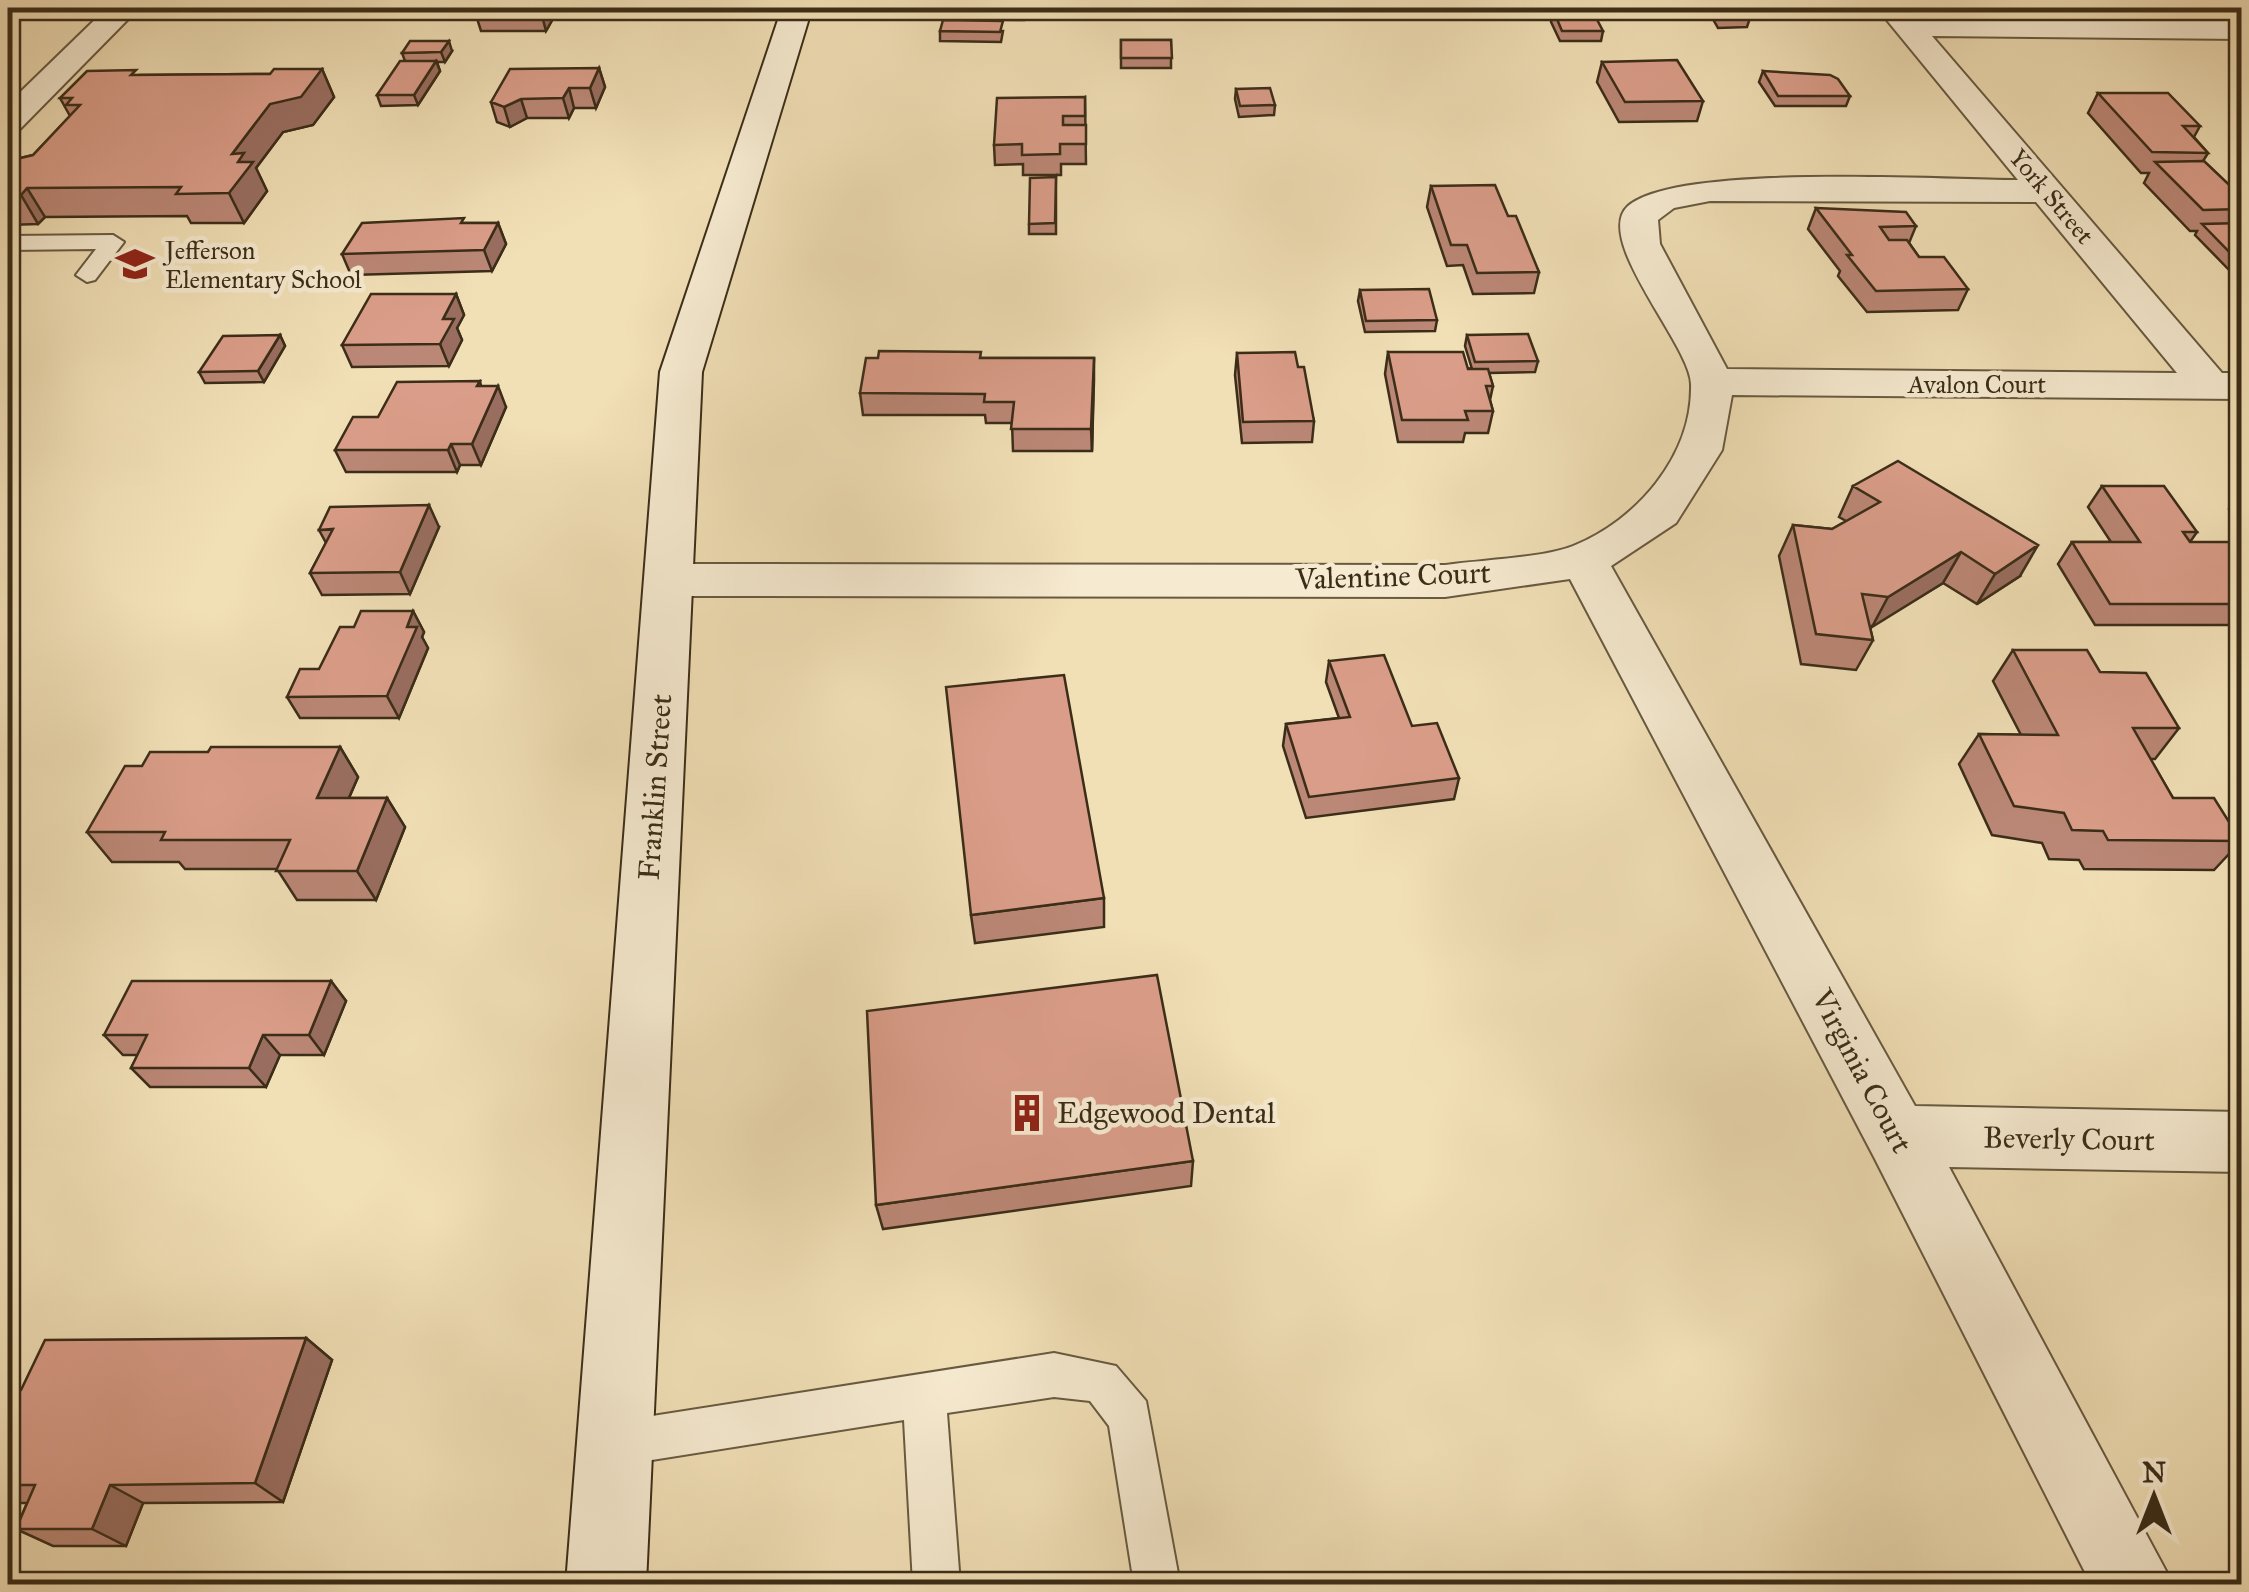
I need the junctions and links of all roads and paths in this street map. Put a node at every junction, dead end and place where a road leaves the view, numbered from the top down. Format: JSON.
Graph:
{"nodes":[{"id":1,"x":124,"y":8,"type":"edge"},
{"id":2,"x":798,"y":8,"type":"edge"},
{"id":3,"x":1900,"y":16,"type":"edge"},
{"id":4,"x":2242,"y":30,"type":"edge"},
{"id":5,"x":8,"y":122,"type":"edge"},
{"id":6,"x":2048,"y":191,"type":"junction"},
{"id":7,"x":8,"y":243,"type":"edge"},
{"id":8,"x":86,"y":275,"type":"dead end"},
{"id":9,"x":1714,"y":382,"type":"junction"},
{"id":10,"x":2226,"y":386,"type":"edge"},
{"id":11,"x":1584,"y":560,"type":"junction"},
{"id":12,"x":668,"y":580,"type":"junction"},
{"id":13,"x":1898,"y":1136,"type":"junction"},
{"id":14,"x":2242,"y":1142,"type":"edge"},
{"id":15,"x":924,"y":1395,"type":"junction"},
{"id":16,"x":614,"y":1444,"type":"junction"},
{"id":17,"x":606,"y":1584,"type":"edge"},
{"id":18,"x":937,"y":1584,"type":"edge"},
{"id":19,"x":1157,"y":1584,"type":"edge"},
{"id":20,"x":2133,"y":1584,"type":"edge"}],
"edges":[{"from":1,"to":5,"type":"street"},
{"from":2,"to":12,"type":"street","name":"Franklin Street"},
{"from":3,"to":4,"type":"street"},
{"from":3,"to":6,"type":"street","name":"York Street"},
{"from":6,"to":9,"type":"street"},
{"from":6,"to":10,"type":"street","name":"York Street"},
{"from":7,"to":8,"type":"lane"},
{"from":9,"to":10,"type":"street","name":"Avalon Court"},
{"from":9,"to":11,"type":"street","name":"Valentine Court"},
{"from":11,"to":12,"type":"street","name":"Valentine Court"},
{"from":11,"to":13,"type":"street","name":"Virginia Court"},
{"from":12,"to":16,"type":"street","name":"Franklin Street"},
{"from":13,"to":14,"type":"street","name":"Beverly Court"},
{"from":13,"to":20,"type":"street","name":"Virginia Court"},
{"from":15,"to":16,"type":"lane"},
{"from":15,"to":18,"type":"lane"},
{"from":15,"to":19,"type":"lane"},
{"from":16,"to":17,"type":"street","name":"Franklin Street"}]}
